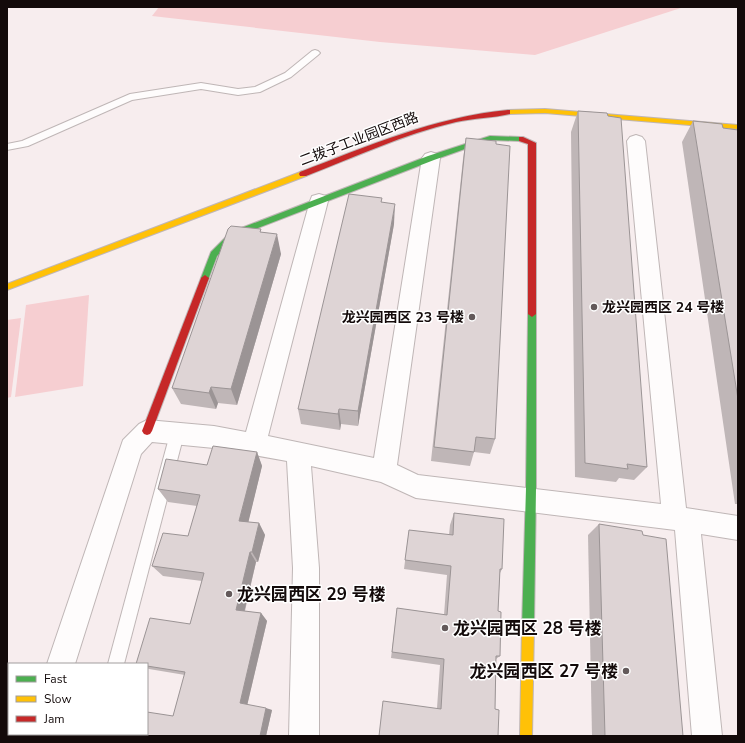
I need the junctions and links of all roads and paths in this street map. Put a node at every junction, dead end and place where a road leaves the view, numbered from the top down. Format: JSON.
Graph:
{"nodes":[{"id":1,"x":315,"y":53,"type":"dead end"},
{"id":2,"x":738,"y":127,"type":"edge"},
{"id":3,"x":636,"y":141,"type":"dead end"},
{"id":4,"x":7,"y":147,"type":"edge"},
{"id":5,"x":431,"y":158,"type":"junction"},
{"id":6,"x":320,"y":202,"type":"junction"},
{"id":7,"x":7,"y":287,"type":"edge"},
{"id":8,"x":147,"y":432,"type":"junction"},
{"id":9,"x":178,"y":434,"type":"junction"},
{"id":10,"x":254,"y":444,"type":"junction"},
{"id":11,"x":298,"y":452,"type":"junction"},
{"id":12,"x":384,"y":471,"type":"junction"},
{"id":13,"x":530,"y":500,"type":"junction"},
{"id":14,"x":681,"y":519,"type":"junction"},
{"id":15,"x":738,"y":528,"type":"edge"},
{"id":16,"x":61,"y":663,"type":"edge"},
{"id":17,"x":116,"y":663,"type":"edge"},
{"id":18,"x":304,"y":736,"type":"edge"},
{"id":19,"x":526,"y":736,"type":"edge"},
{"id":20,"x":707,"y":736,"type":"edge"}],
"edges":[{"from":1,"to":4,"type":"lane"},
{"from":2,"to":7,"type":"street","name":"二拨子工业园区西路"},
{"from":3,"to":14,"type":"street"},
{"from":5,"to":6,"type":"street"},
{"from":5,"to":12,"type":"street"},
{"from":5,"to":13,"type":"street"},
{"from":6,"to":8,"type":"street"},
{"from":6,"to":10,"type":"street"},
{"from":8,"to":9,"type":"street"},
{"from":8,"to":16,"type":"street"},
{"from":9,"to":10,"type":"street"},
{"from":9,"to":17,"type":"lane"},
{"from":10,"to":11,"type":"street"},
{"from":11,"to":12,"type":"street"},
{"from":11,"to":18,"type":"street"},
{"from":12,"to":13,"type":"street"},
{"from":13,"to":14,"type":"street"},
{"from":13,"to":19,"type":"street"},
{"from":14,"to":15,"type":"street"},
{"from":14,"to":20,"type":"street"}]}
